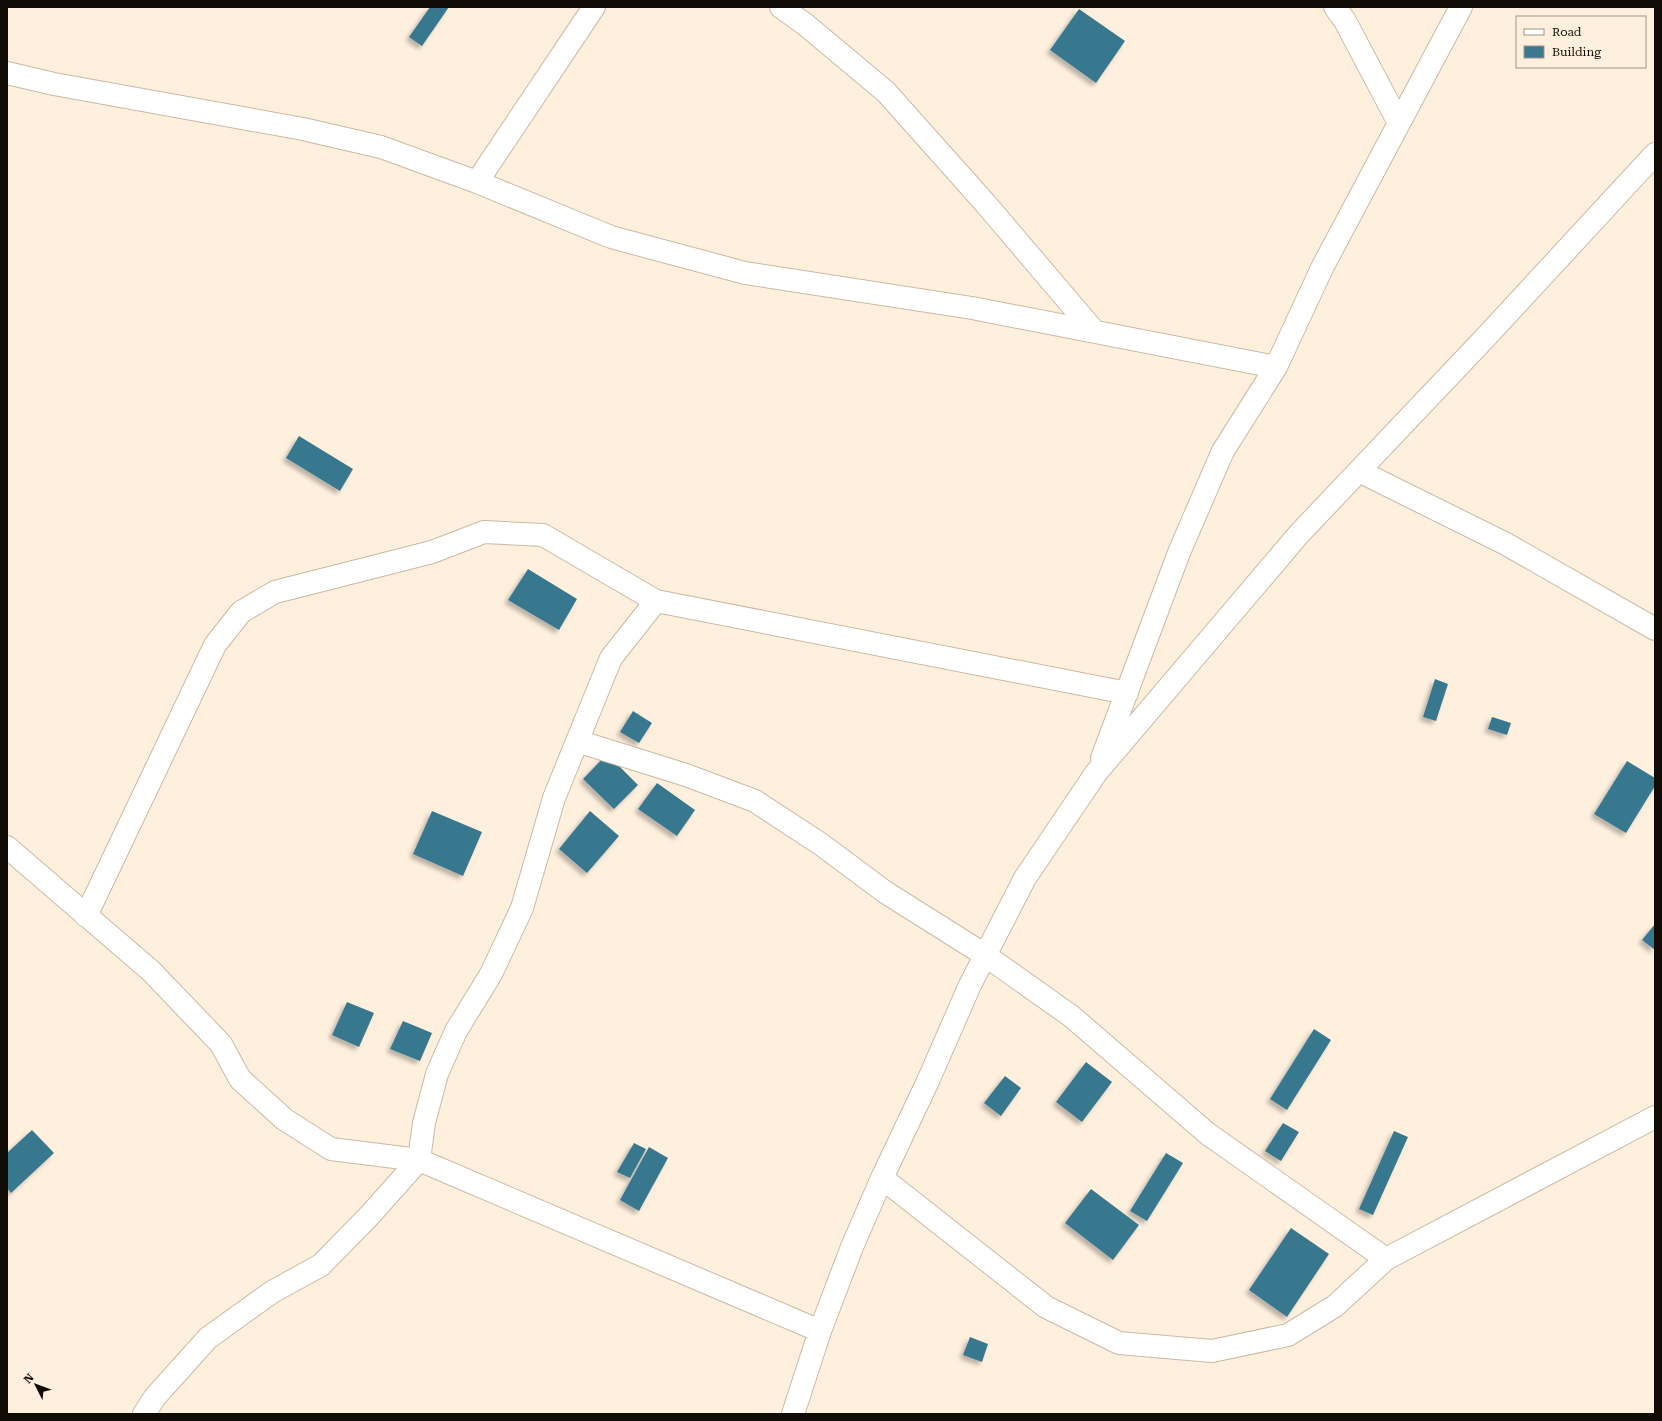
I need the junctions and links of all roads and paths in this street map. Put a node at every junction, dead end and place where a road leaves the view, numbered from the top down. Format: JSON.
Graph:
{"nodes":[{"id":1,"x":594,"y":7,"type":"edge"},
{"id":2,"x":780,"y":7,"type":"edge"},
{"id":3,"x":1335,"y":7,"type":"edge"},
{"id":4,"x":1461,"y":7,"type":"edge"},
{"id":5,"x":7,"y":73,"type":"edge"},
{"id":6,"x":1399,"y":123,"type":"junction"},
{"id":7,"x":1655,"y":154,"type":"edge"},
{"id":8,"x":478,"y":182,"type":"junction"},
{"id":9,"x":1092,"y":330,"type":"junction"},
{"id":10,"x":1276,"y":367,"type":"junction"},
{"id":11,"x":1359,"y":471,"type":"junction"},
{"id":12,"x":656,"y":601,"type":"junction"},
{"id":13,"x":1655,"y":628,"type":"edge"},
{"id":14,"x":1126,"y":692,"type":"junction"},
{"id":15,"x":577,"y":741,"type":"junction"},
{"id":16,"x":1096,"y":773,"type":"junction"},
{"id":17,"x":7,"y":847,"type":"edge"},
{"id":18,"x":86,"y":916,"type":"junction"},
{"id":19,"x":985,"y":955,"type":"junction"},
{"id":20,"x":1655,"y":1117,"type":"edge"},
{"id":21,"x":419,"y":1160,"type":"junction"},
{"id":22,"x":882,"y":1178,"type":"junction"},
{"id":23,"x":1386,"y":1259,"type":"junction"},
{"id":24,"x":820,"y":1330,"type":"junction"},
{"id":25,"x":144,"y":1414,"type":"edge"},
{"id":26,"x":793,"y":1414,"type":"edge"}],
"edges":[{"from":1,"to":8,"type":"street"},
{"from":2,"to":9,"type":"street"},
{"from":3,"to":6,"type":"street"},
{"from":4,"to":6,"type":"street"},
{"from":5,"to":8,"type":"street"},
{"from":6,"to":10,"type":"street"},
{"from":7,"to":11,"type":"street"},
{"from":8,"to":9,"type":"street"},
{"from":9,"to":10,"type":"street"},
{"from":10,"to":14,"type":"street"},
{"from":11,"to":13,"type":"street"},
{"from":11,"to":16,"type":"street"},
{"from":12,"to":14,"type":"street"},
{"from":12,"to":15,"type":"street"},
{"from":12,"to":18,"type":"street"},
{"from":14,"to":16,"type":"street"},
{"from":15,"to":19,"type":"street"},
{"from":15,"to":21,"type":"street"},
{"from":16,"to":19,"type":"street"},
{"from":17,"to":18,"type":"street"},
{"from":18,"to":21,"type":"street"},
{"from":19,"to":22,"type":"street"},
{"from":19,"to":23,"type":"street"},
{"from":20,"to":23,"type":"street"},
{"from":21,"to":24,"type":"street"},
{"from":21,"to":25,"type":"street"},
{"from":22,"to":23,"type":"street"},
{"from":22,"to":24,"type":"street"},
{"from":24,"to":26,"type":"street"}]}
